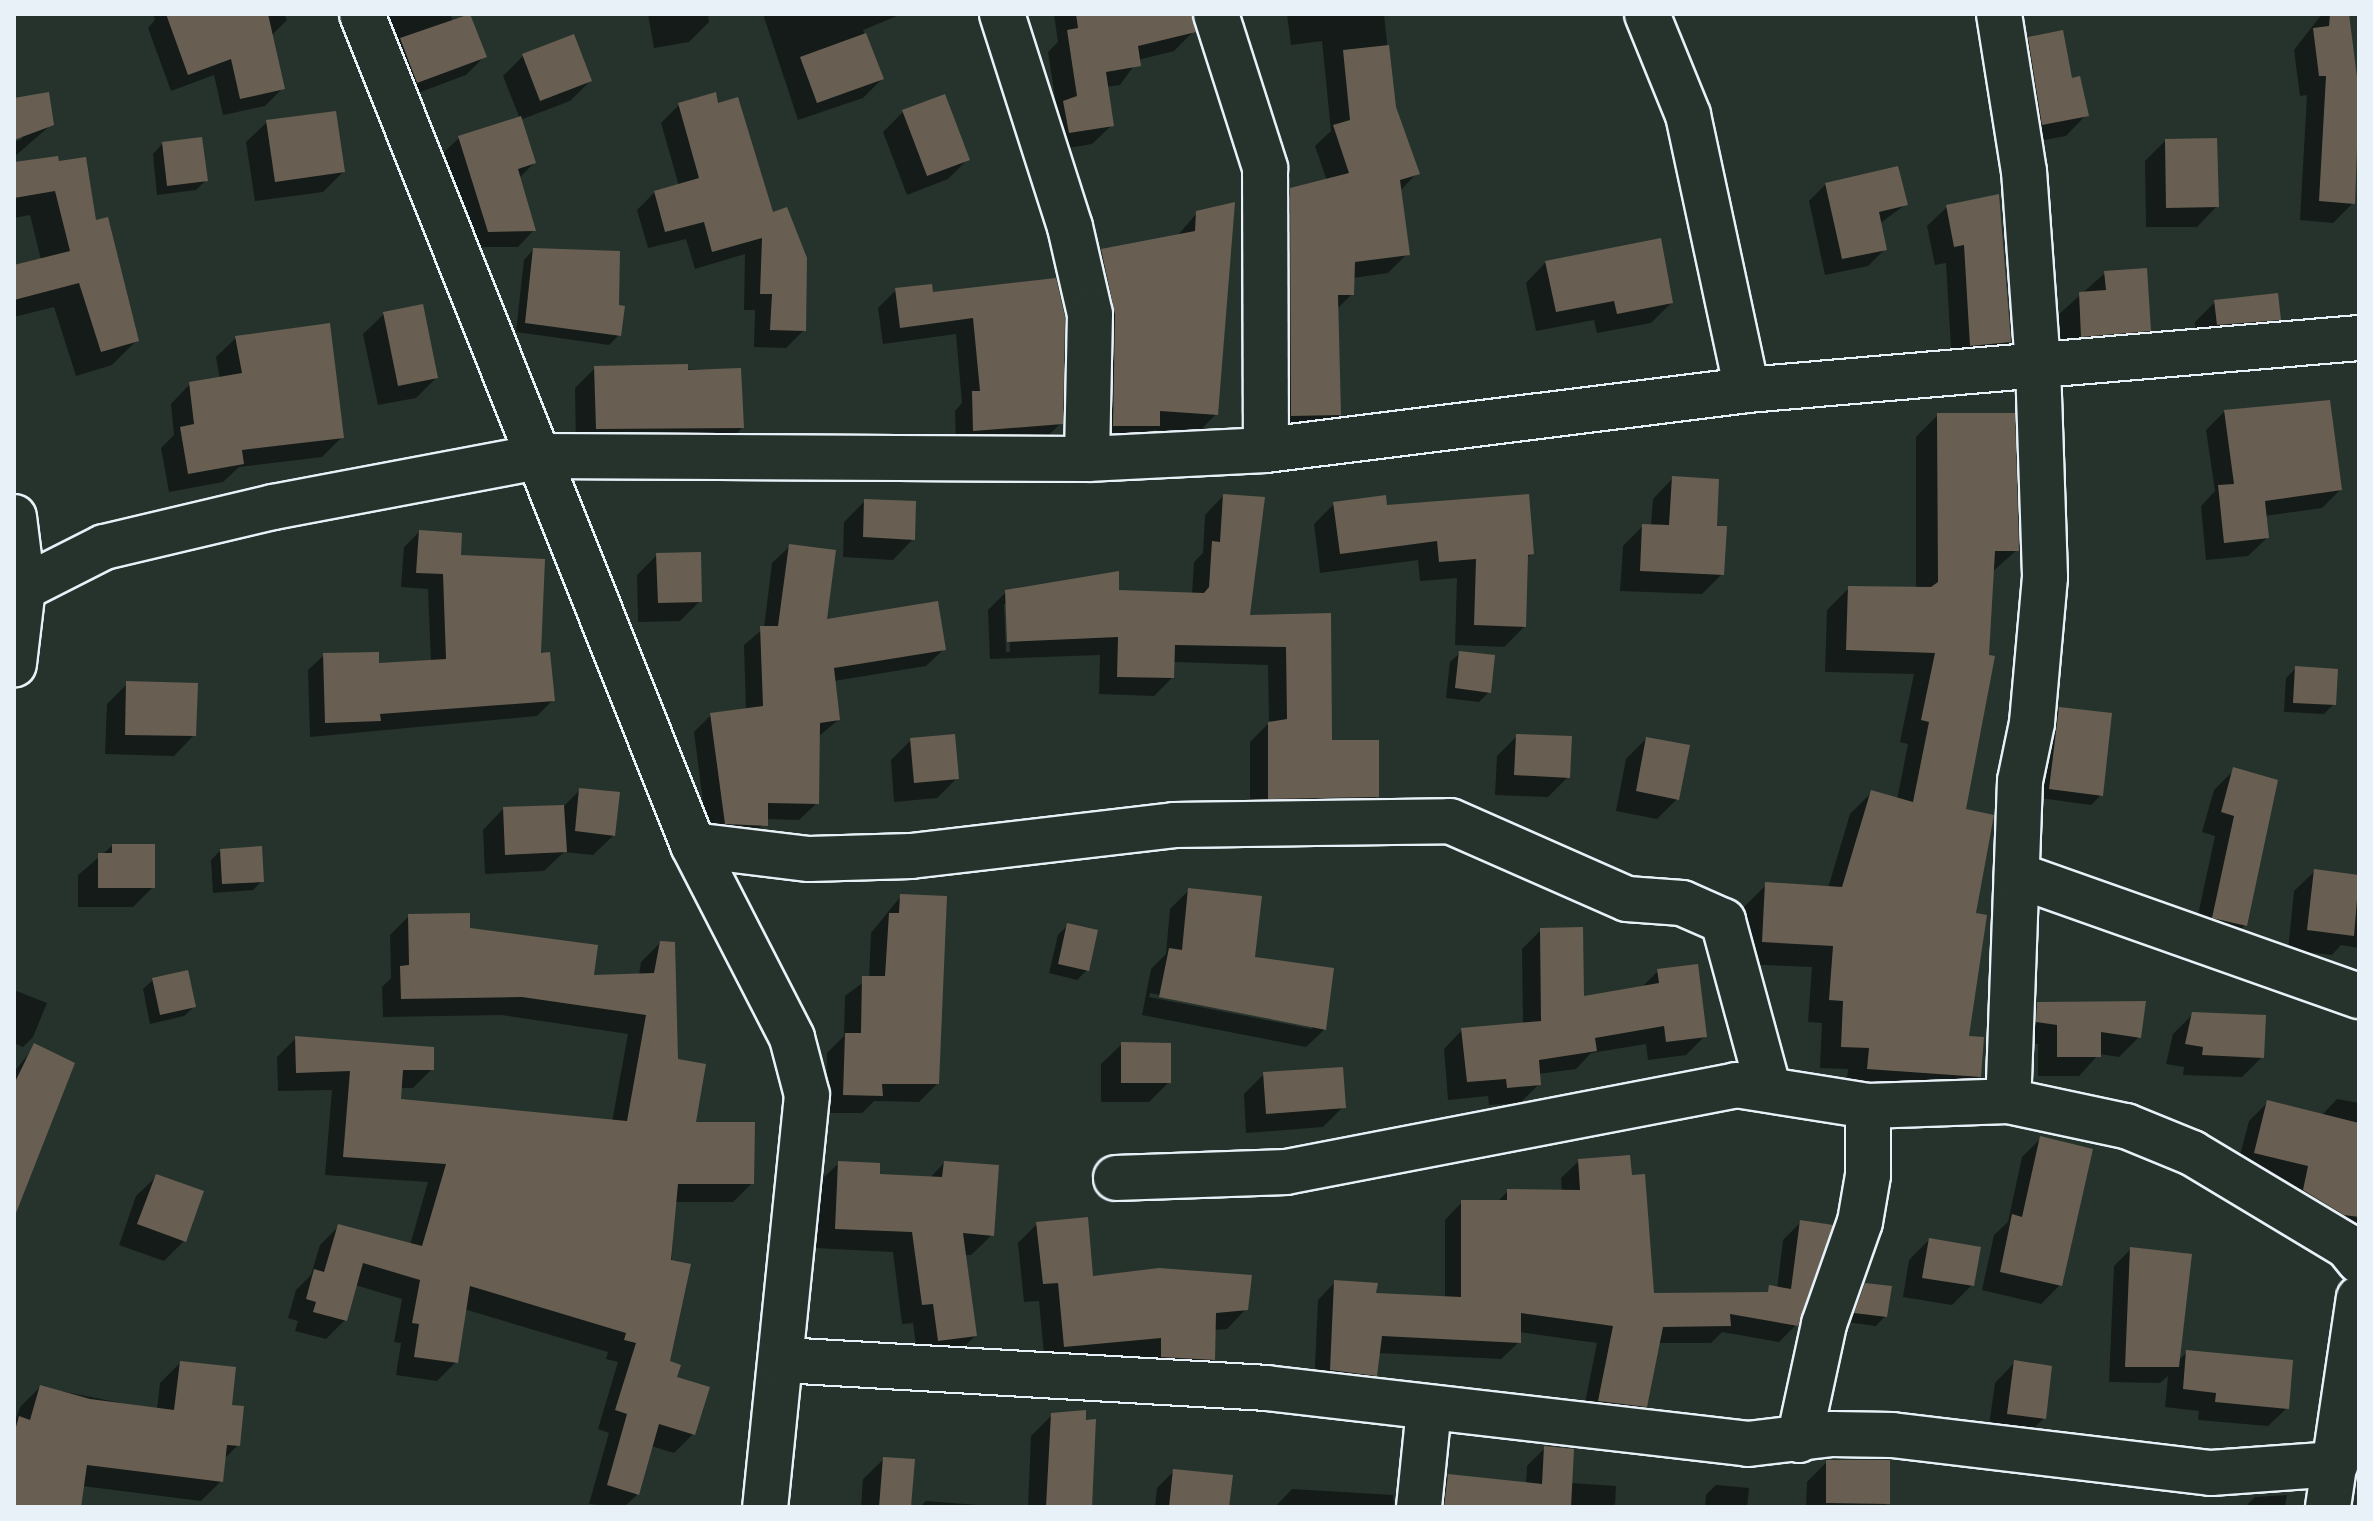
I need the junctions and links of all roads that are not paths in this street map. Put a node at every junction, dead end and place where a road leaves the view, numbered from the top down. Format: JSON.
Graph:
{"nodes":[{"id":1,"x":362,"y":14,"type":"edge"},
{"id":2,"x":1002,"y":14,"type":"edge"},
{"id":3,"x":1216,"y":14,"type":"edge"},
{"id":4,"x":1647,"y":14,"type":"edge"},
{"id":5,"x":1999,"y":14,"type":"edge"},
{"id":6,"x":2359,"y":338,"type":"edge"},
{"id":7,"x":2038,"y":365,"type":"junction"},
{"id":8,"x":1747,"y":390,"type":"junction"},
{"id":9,"x":1266,"y":450,"type":"junction"},
{"id":10,"x":542,"y":456,"type":"junction"},
{"id":11,"x":1087,"y":459,"type":"junction"},
{"id":12,"x":14,"y":517,"type":"edge"},
{"id":13,"x":23,"y":588,"type":"junction"},
{"id":14,"x":14,"y":664,"type":"edge"},
{"id":15,"x":693,"y":845,"type":"junction"},
{"id":16,"x":2017,"y":875,"type":"junction"},
{"id":17,"x":2359,"y":996,"type":"edge"},
{"id":18,"x":1768,"y":1087,"type":"junction"},
{"id":19,"x":2008,"y":1101,"type":"junction"},
{"id":20,"x":1868,"y":1106,"type":"junction"},
{"id":21,"x":1116,"y":1178,"type":"dead end"},
{"id":22,"x":2359,"y":1261,"type":"edge"},
{"id":23,"x":2359,"y":1298,"type":"edge"},
{"id":24,"x":782,"y":1360,"type":"junction"},
{"id":25,"x":1429,"y":1409,"type":"junction"},
{"id":26,"x":1799,"y":1440,"type":"junction"},
{"id":27,"x":2336,"y":1464,"type":"junction"},
{"id":28,"x":765,"y":1507,"type":"edge"},
{"id":29,"x":1419,"y":1507,"type":"edge"},
{"id":30,"x":2328,"y":1507,"type":"edge"}],
"edges":[{"from":1,"to":10,"type":"street"},
{"from":2,"to":11,"type":"street"},
{"from":3,"to":9,"type":"street"},
{"from":4,"to":8,"type":"street"},
{"from":5,"to":7,"type":"street"},
{"from":6,"to":7,"type":"street"},
{"from":7,"to":8,"type":"street"},
{"from":7,"to":16,"type":"street"},
{"from":8,"to":9,"type":"street"},
{"from":9,"to":11,"type":"street"},
{"from":10,"to":11,"type":"street"},
{"from":10,"to":13,"type":"street"},
{"from":10,"to":15,"type":"street"},
{"from":12,"to":13,"type":"street"},
{"from":13,"to":14,"type":"street"},
{"from":15,"to":18,"type":"street"},
{"from":15,"to":24,"type":"street"},
{"from":16,"to":17,"type":"street"},
{"from":16,"to":19,"type":"street"},
{"from":18,"to":20,"type":"street"},
{"from":18,"to":21,"type":"street"},
{"from":19,"to":20,"type":"street"},
{"from":19,"to":22,"type":"street"},
{"from":20,"to":26,"type":"street"},
{"from":23,"to":27,"type":"street"},
{"from":24,"to":25,"type":"street"},
{"from":24,"to":28,"type":"street"},
{"from":25,"to":26,"type":"street"},
{"from":25,"to":29,"type":"street"},
{"from":26,"to":27,"type":"street"},
{"from":27,"to":30,"type":"street"}]}
